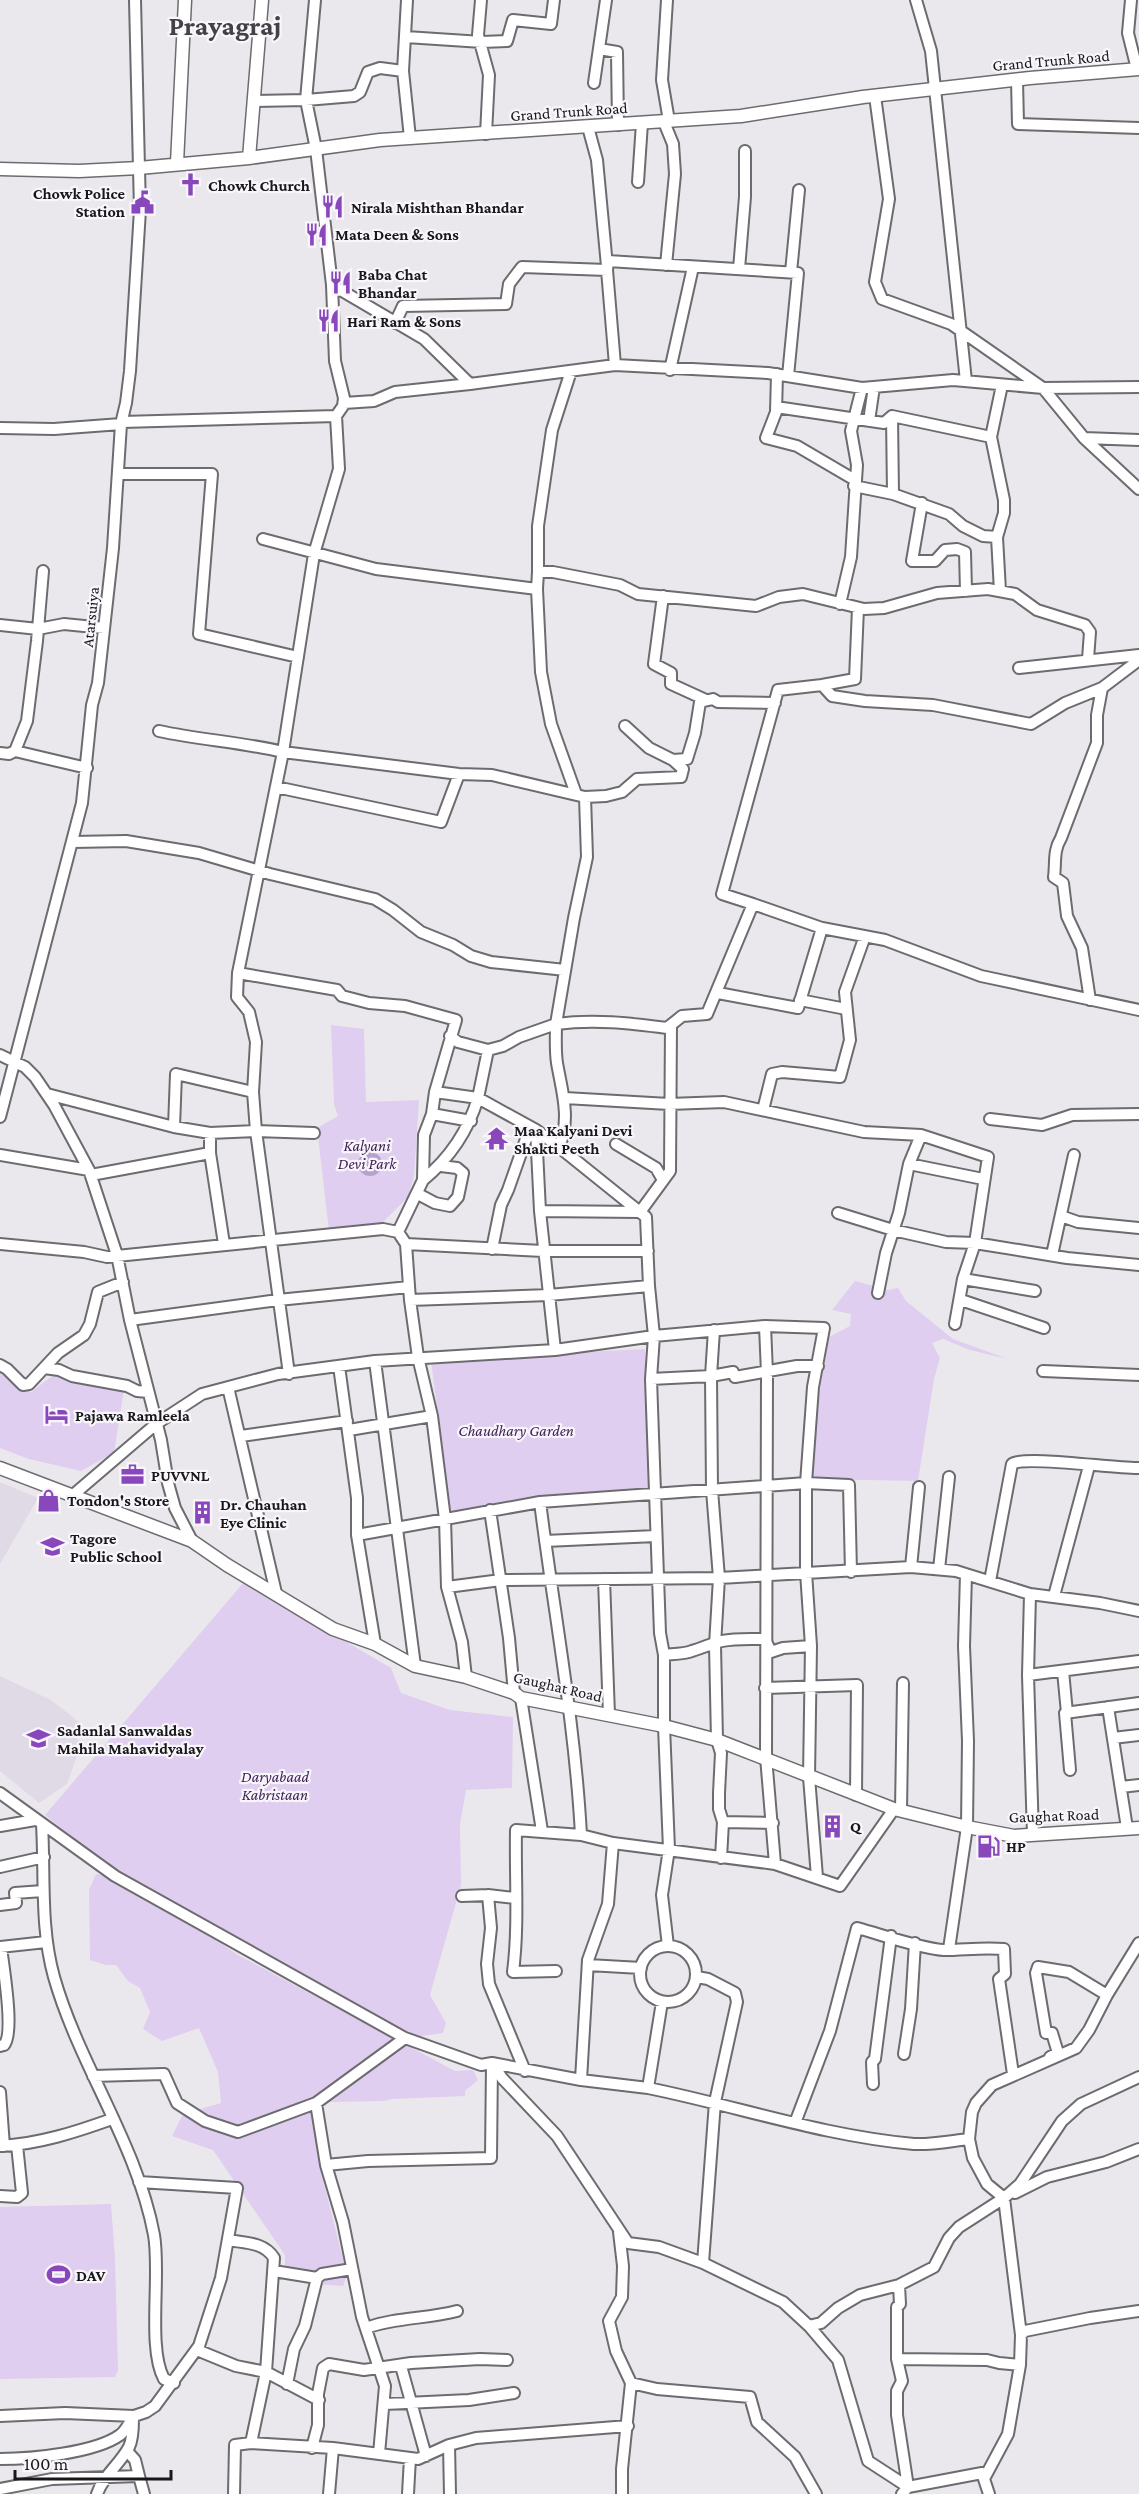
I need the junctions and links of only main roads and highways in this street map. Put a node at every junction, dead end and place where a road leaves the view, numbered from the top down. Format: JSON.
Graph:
{"nodes":[{"id":1,"x":185,"y":0,"type":"edge"},
{"id":2,"x":262,"y":0,"type":"edge"},
{"id":3,"x":1138,"y":69,"type":"edge"},
{"id":4,"x":249,"y":158,"type":"junction"},
{"id":5,"x":177,"y":163,"type":"junction"},
{"id":6,"x":0,"y":169,"type":"edge"},
{"id":7,"x":0,"y":1468,"type":"edge"},
{"id":8,"x":1133,"y":1828,"type":"edge"}],
"edges":[{"from":1,"to":5,"type":"main road"},
{"from":2,"to":4,"type":"main road"},
{"from":3,"to":4,"type":"main road","name":"Grand Trunk Road"},
{"from":4,"to":5,"type":"main road","name":"Grand Trunk Road"},
{"from":5,"to":6,"type":"main road","name":"Grand Trunk Road"},
{"from":7,"to":8,"type":"main road","name":"Gaughat Road"}]}
